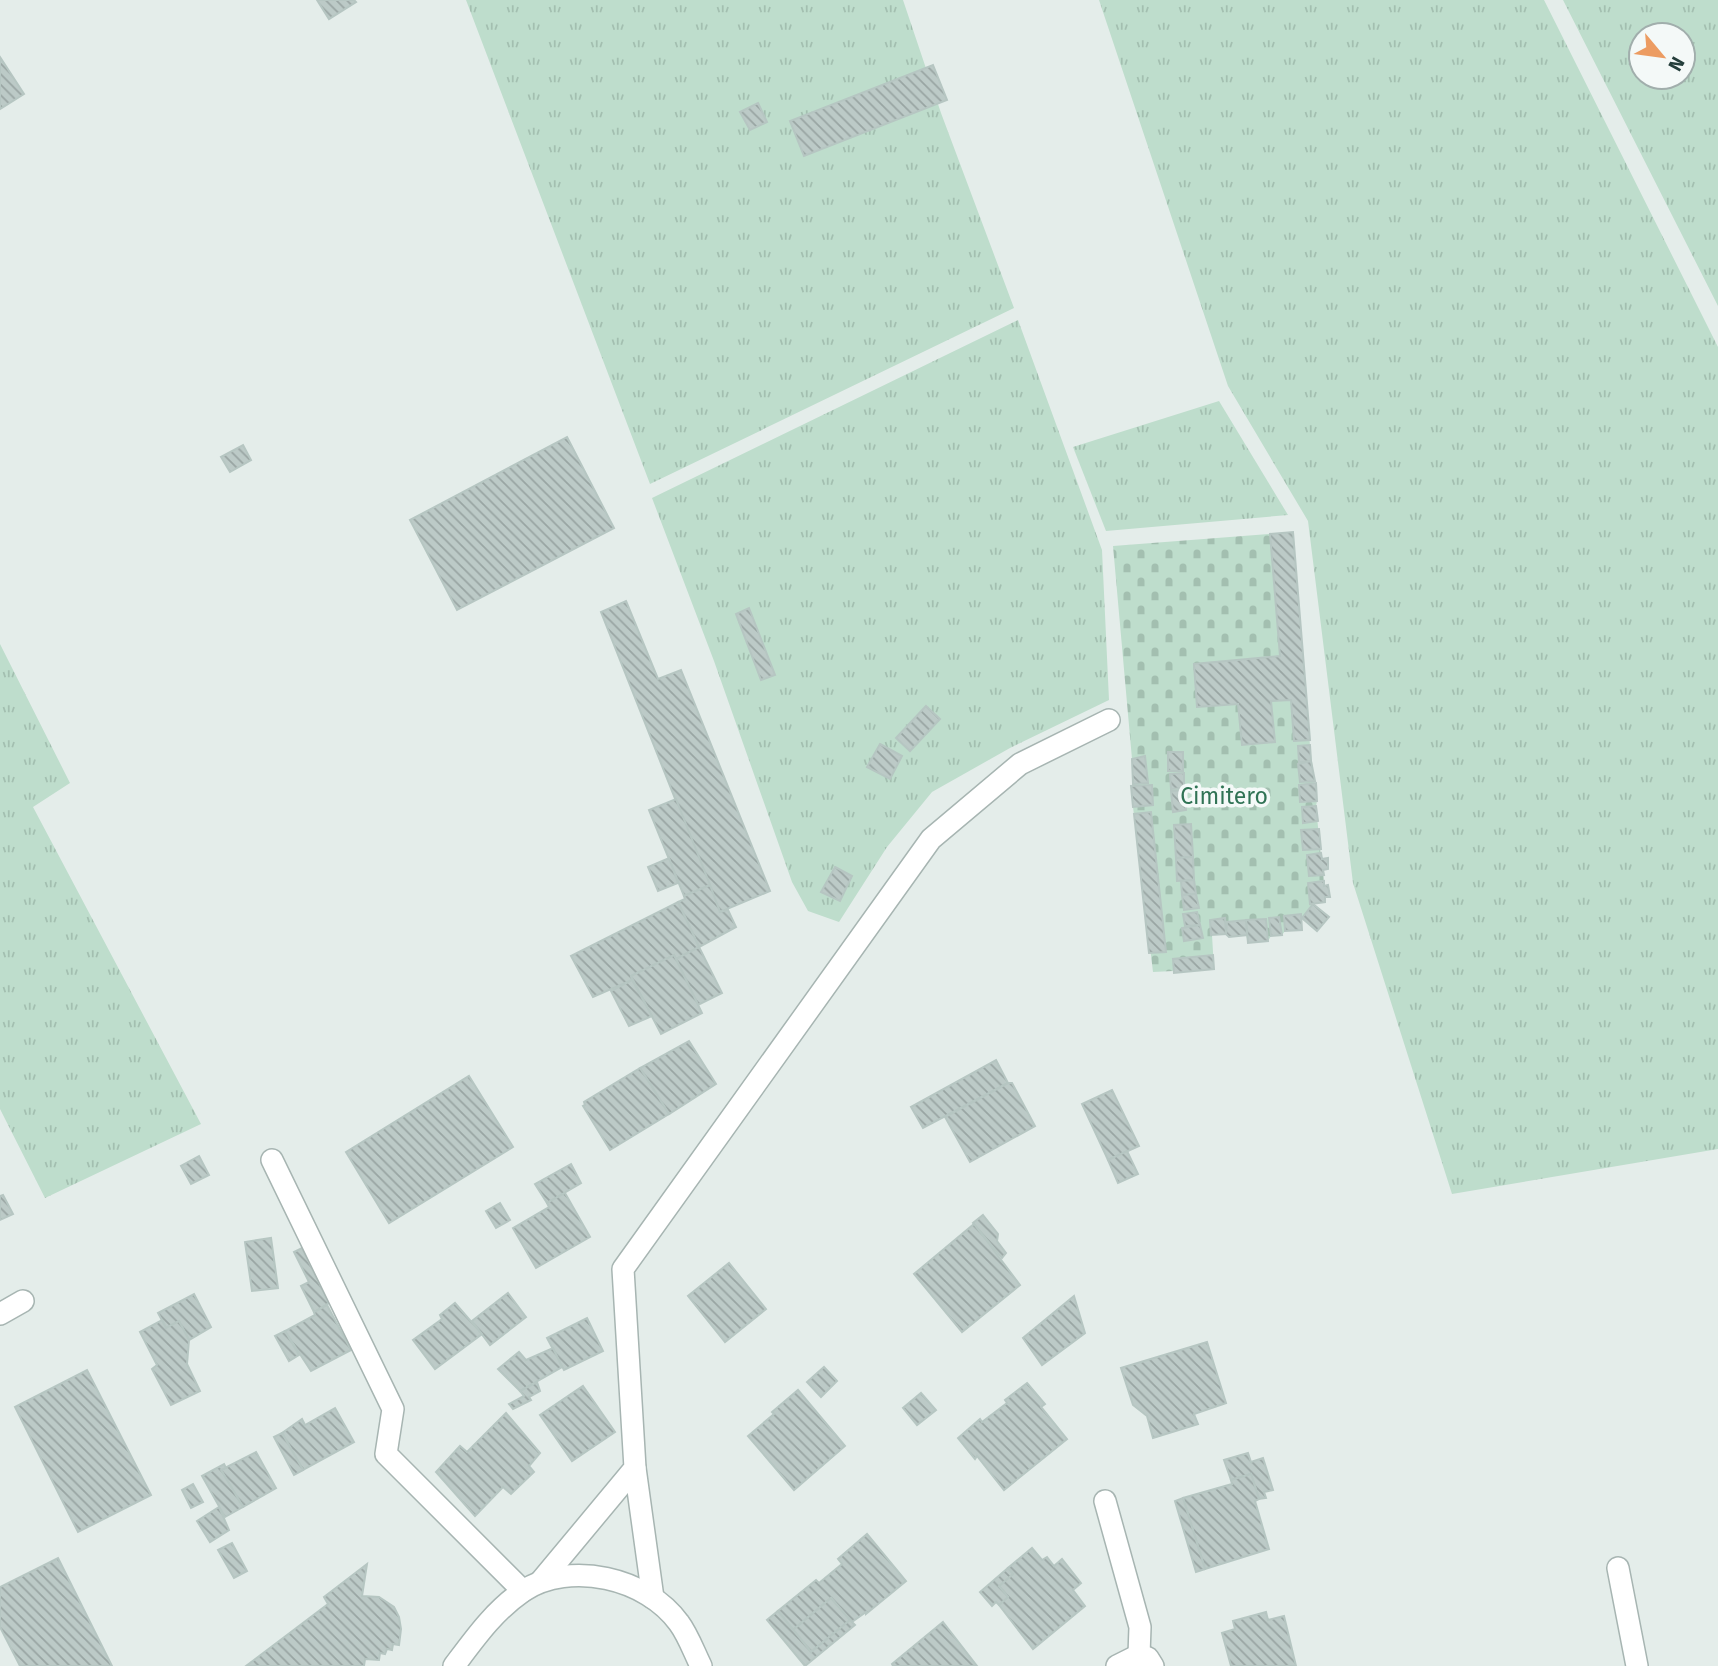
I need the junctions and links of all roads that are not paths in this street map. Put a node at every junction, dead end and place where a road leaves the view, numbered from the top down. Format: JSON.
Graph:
{"nodes":[{"id":1,"x":1109,"y":720,"type":"dead end"},
{"id":2,"x":272,"y":1160,"type":"dead end"},
{"id":3,"x":23,"y":1301,"type":"dead end"},
{"id":4,"x":0,"y":1314,"type":"edge"},
{"id":5,"x":635,"y":1468,"type":"junction"},
{"id":6,"x":1105,"y":1501,"type":"dead end"},
{"id":7,"x":1618,"y":1568,"type":"dead end"},
{"id":8,"x":532,"y":1586,"type":"junction"},
{"id":9,"x":653,"y":1598,"type":"junction"},
{"id":10,"x":1146,"y":1660,"type":"edge"},
{"id":11,"x":454,"y":1666,"type":"edge"},
{"id":12,"x":701,"y":1666,"type":"edge"},
{"id":13,"x":1117,"y":1666,"type":"edge"},
{"id":14,"x":1637,"y":1666,"type":"edge"}],
"edges":[{"from":1,"to":5,"type":"street"},
{"from":2,"to":8,"type":"street"},
{"from":3,"to":4,"type":"street"},
{"from":5,"to":8,"type":"street"},
{"from":5,"to":9,"type":"street"},
{"from":6,"to":10,"type":"street"},
{"from":7,"to":14,"type":"street"},
{"from":8,"to":9,"type":"street"},
{"from":8,"to":11,"type":"street"},
{"from":9,"to":12,"type":"street"},
{"from":10,"to":13,"type":"street"}]}
